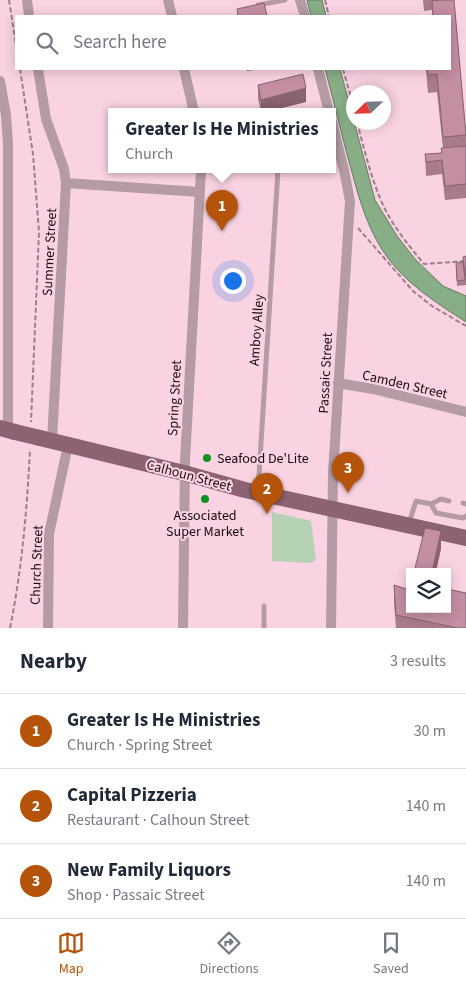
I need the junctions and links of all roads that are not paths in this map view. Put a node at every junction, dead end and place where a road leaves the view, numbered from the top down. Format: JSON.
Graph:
{"nodes":[{"id":1,"x":27,"y":0,"type":"edge"},
{"id":2,"x":168,"y":0,"type":"edge"},
{"id":3,"x":284,"y":0,"type":"edge"},
{"id":4,"x":300,"y":0,"type":"edge"},
{"id":5,"x":251,"y":7,"type":"edge"},
{"id":6,"x":30,"y":15,"type":"edge"},
{"id":7,"x":172,"y":15,"type":"edge"},
{"id":8,"x":305,"y":15,"type":"edge"},
{"id":9,"x":38,"y":70,"type":"edge"},
{"id":10,"x":184,"y":70,"type":"edge"},
{"id":11,"x":318,"y":70,"type":"edge"},
{"id":12,"x":0,"y":81,"type":"edge"},
{"id":13,"x":193,"y":108,"type":"edge"},
{"id":14,"x":328,"y":108,"type":"edge"},
{"id":15,"x":336,"y":149,"type":"edge"},
{"id":16,"x":202,"y":173,"type":"edge"},
{"id":17,"x":278,"y":173,"type":"edge"},
{"id":18,"x":66,"y":183,"type":"junction"},
{"id":19,"x":200,"y":192,"type":"junction"},
{"id":20,"x":338,"y":383,"type":"junction"},
{"id":21,"x":466,"y":412,"type":"edge"},
{"id":22,"x":7,"y":430,"type":"edge"},
{"id":23,"x":44,"y":439,"type":"junction"},
{"id":24,"x":184,"y":473,"type":"junction"},
{"id":25,"x":258,"y":493,"type":"junction"},
{"id":26,"x":449,"y":501,"type":"dead end"},
{"id":27,"x":431,"y":504,"type":"junction"},
{"id":28,"x":332,"y":508,"type":"junction"},
{"id":29,"x":466,"y":516,"type":"edge"},
{"id":30,"x":408,"y":526,"type":"junction"},
{"id":31,"x":466,"y":538,"type":"edge"},
{"id":32,"x":264,"y":606,"type":"dead end"},
{"id":33,"x":48,"y":628,"type":"edge"},
{"id":34,"x":184,"y":628,"type":"edge"},
{"id":35,"x":264,"y":628,"type":"edge"},
{"id":36,"x":331,"y":628,"type":"edge"}],
"edges":[{"from":1,"to":6,"type":"street"},
{"from":2,"to":7,"type":"street"},
{"from":3,"to":5,"type":"lane"},
{"from":4,"to":8,"type":"street"},
{"from":9,"to":18,"type":"street","name":"Summer Street"},
{"from":10,"to":13,"type":"street"},
{"from":11,"to":14,"type":"street"},
{"from":12,"to":22,"type":"street"},
{"from":15,"to":20,"type":"street","name":"Passaic Street"},
{"from":16,"to":19,"type":"street","name":"Spring Street"},
{"from":17,"to":25,"type":"lane","name":"Amboy Alley"},
{"from":18,"to":19,"type":"street"},
{"from":18,"to":23,"type":"street","name":"Summer Street"},
{"from":19,"to":24,"type":"street","name":"Spring Street"},
{"from":20,"to":21,"type":"street","name":"Camden Street"},
{"from":20,"to":28,"type":"street","name":"Passaic Street"},
{"from":22,"to":23,"type":"main road","name":"Calhoun Street","bridge":true},
{"from":23,"to":24,"type":"main road","name":"Calhoun Street"},
{"from":23,"to":33,"type":"street","name":"Church Street"},
{"from":24,"to":25,"type":"main road","name":"Calhoun Street"},
{"from":24,"to":34,"type":"street","name":"Spring Street"},
{"from":25,"to":28,"type":"main road","name":"Calhoun Street"},
{"from":26,"to":27,"type":"lane"},
{"from":27,"to":29,"type":"lane"},
{"from":27,"to":30,"type":"lane"},
{"from":28,"to":30,"type":"main road","name":"Calhoun Street"},
{"from":28,"to":36,"type":"street","name":"Passaic Street"},
{"from":30,"to":31,"type":"main road","name":"Calhoun Street"},
{"from":32,"to":35,"type":"lane"}]}
